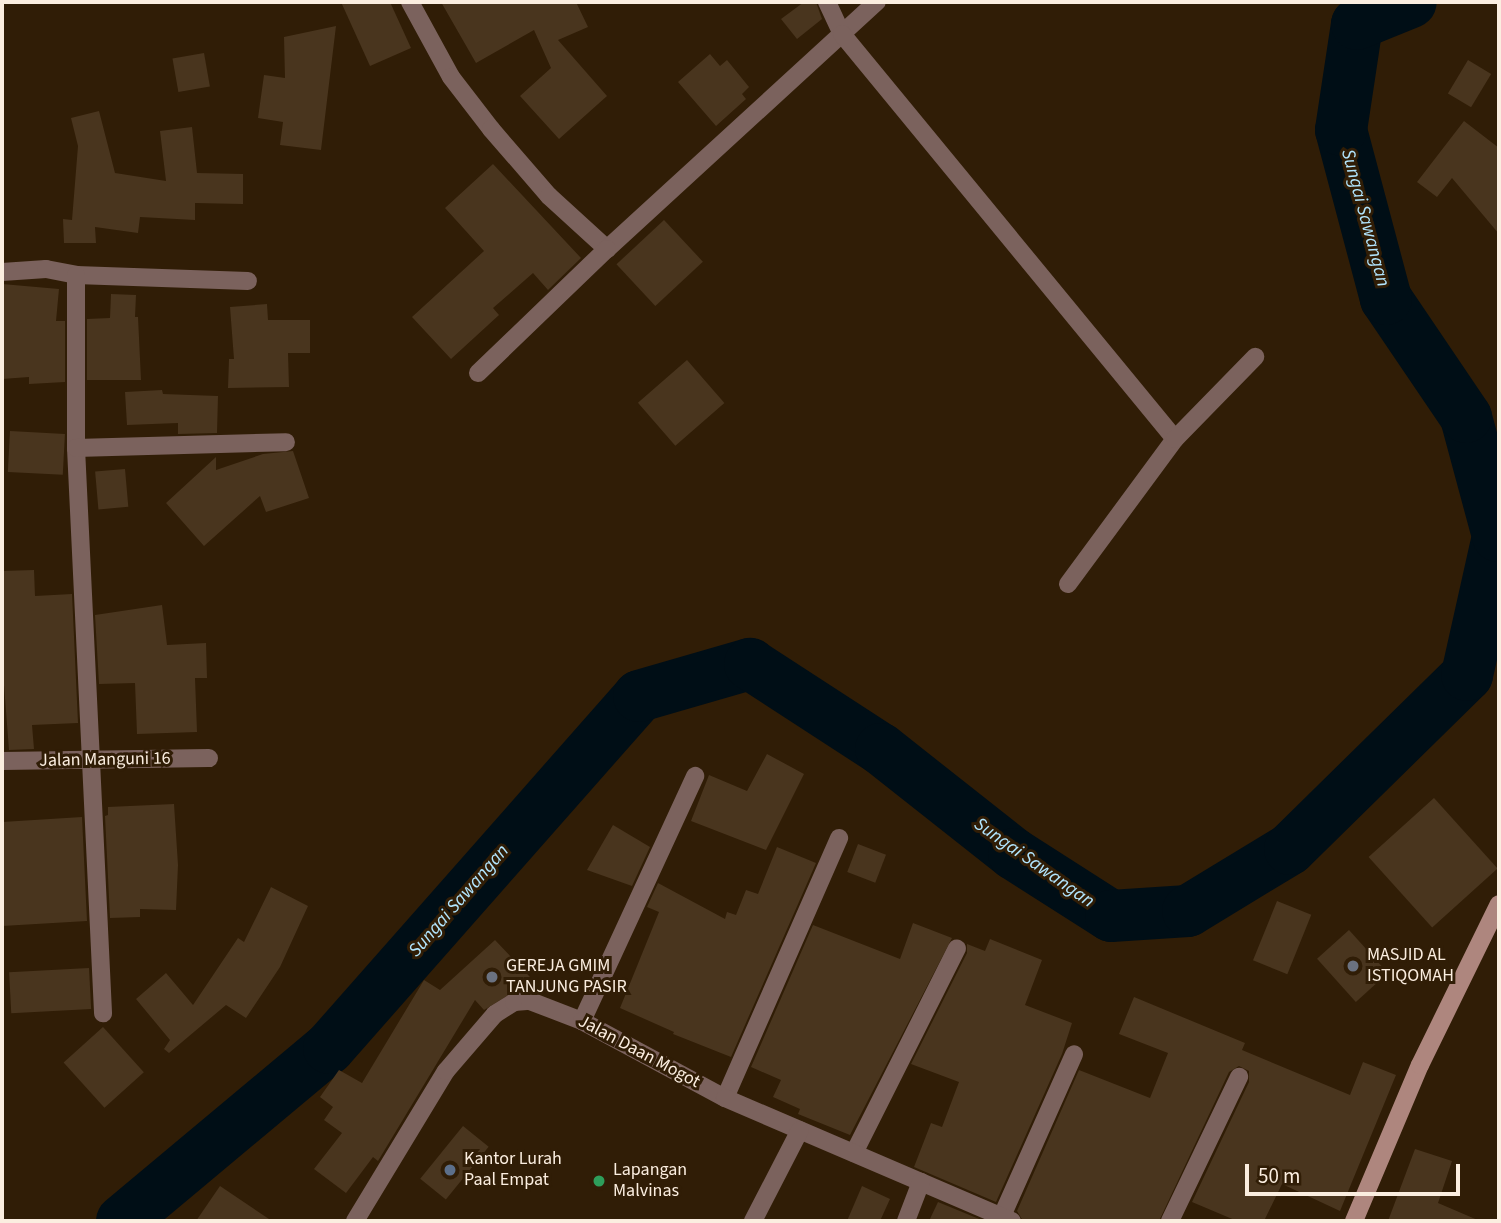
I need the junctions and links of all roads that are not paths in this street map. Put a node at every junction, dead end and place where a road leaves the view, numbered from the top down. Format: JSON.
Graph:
{"nodes":[{"id":1,"x":410,"y":2,"type":"edge"},
{"id":2,"x":827,"y":2,"type":"edge"},
{"id":3,"x":877,"y":2,"type":"edge"},
{"id":4,"x":842,"y":34,"type":"junction"},
{"id":5,"x":607,"y":249,"type":"junction"},
{"id":6,"x":2,"y":272,"type":"edge"},
{"id":7,"x":76,"y":275,"type":"junction"},
{"id":8,"x":248,"y":281,"type":"dead end"},
{"id":9,"x":1255,"y":357,"type":"dead end"},
{"id":10,"x":478,"y":373,"type":"dead end"},
{"id":11,"x":1175,"y":439,"type":"junction"},
{"id":12,"x":286,"y":442,"type":"dead end"},
{"id":13,"x":76,"y":449,"type":"junction"},
{"id":14,"x":1068,"y":584,"type":"dead end"},
{"id":15,"x":209,"y":758,"type":"dead end"},
{"id":16,"x":2,"y":761,"type":"edge"},
{"id":17,"x":90,"y":761,"type":"junction"},
{"id":18,"x":695,"y":776,"type":"dead end"},
{"id":19,"x":839,"y":838,"type":"dead end"},
{"id":20,"x":1499,"y":904,"type":"edge"},
{"id":21,"x":957,"y":948,"type":"dead end"},
{"id":22,"x":103,"y":1013,"type":"dead end"},
{"id":23,"x":582,"y":1021,"type":"junction"},
{"id":24,"x":1074,"y":1054,"type":"dead end"},
{"id":25,"x":1239,"y":1077,"type":"dead end"},
{"id":26,"x":725,"y":1098,"type":"junction"},
{"id":27,"x":800,"y":1130,"type":"junction"},
{"id":28,"x":854,"y":1153,"type":"junction"},
{"id":29,"x":921,"y":1182,"type":"junction"},
{"id":30,"x":1007,"y":1219,"type":"edge"},
{"id":31,"x":355,"y":1221,"type":"edge"},
{"id":32,"x":753,"y":1221,"type":"edge"},
{"id":33,"x":906,"y":1221,"type":"edge"},
{"id":34,"x":1170,"y":1221,"type":"edge"},
{"id":35,"x":1354,"y":1221,"type":"edge"}],
"edges":[{"from":1,"to":5,"type":"street"},
{"from":2,"to":4,"type":"street"},
{"from":3,"to":4,"type":"street"},
{"from":4,"to":5,"type":"street"},
{"from":4,"to":11,"type":"street"},
{"from":5,"to":10,"type":"street"},
{"from":6,"to":7,"type":"street"},
{"from":7,"to":8,"type":"street"},
{"from":7,"to":13,"type":"street"},
{"from":9,"to":11,"type":"street"},
{"from":11,"to":14,"type":"street"},
{"from":12,"to":13,"type":"street"},
{"from":13,"to":17,"type":"street"},
{"from":15,"to":17,"type":"street","name":"Jalan Manguni 16"},
{"from":16,"to":17,"type":"street","name":"Jalan Manguni 16"},
{"from":17,"to":22,"type":"street"},
{"from":18,"to":23,"type":"street"},
{"from":19,"to":26,"type":"street"},
{"from":20,"to":35,"type":"main road"},
{"from":21,"to":28,"type":"street"},
{"from":23,"to":26,"type":"street","name":"Jalan Daan Mogot"},
{"from":23,"to":31,"type":"street","name":"Jalan Daan Mogot"},
{"from":24,"to":30,"type":"street"},
{"from":25,"to":34,"type":"street"},
{"from":26,"to":27,"type":"street","name":"Jalan Daan Mogot"},
{"from":27,"to":28,"type":"street","name":"Jalan Daan Mogot"},
{"from":27,"to":32,"type":"street"},
{"from":28,"to":29,"type":"street","name":"Jalan Daan Mogot"},
{"from":29,"to":30,"type":"street","name":"Jalan Daan Mogot"},
{"from":29,"to":33,"type":"street"}]}
